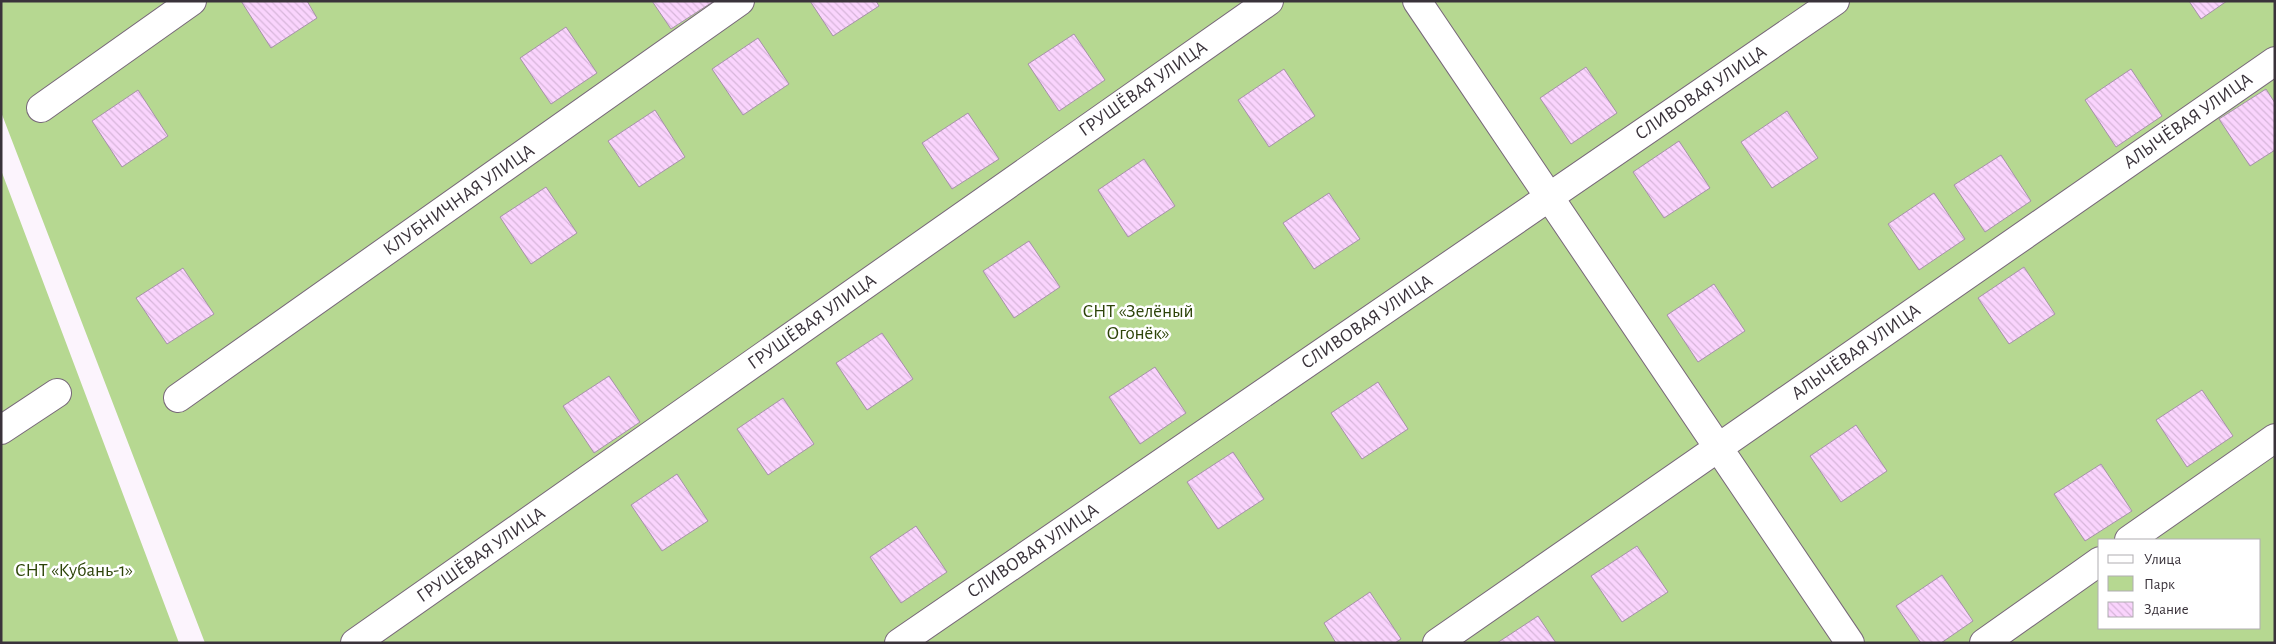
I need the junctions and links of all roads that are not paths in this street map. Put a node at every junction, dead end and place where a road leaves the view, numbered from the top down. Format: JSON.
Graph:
{"nodes":[{"id":1,"x":192,"y":1,"type":"edge"},
{"id":2,"x":740,"y":1,"type":"edge"},
{"id":3,"x":1269,"y":1,"type":"edge"},
{"id":4,"x":1417,"y":1,"type":"edge"},
{"id":5,"x":1835,"y":1,"type":"edge"},
{"id":6,"x":2275,"y":61,"type":"edge"},
{"id":7,"x":41,"y":108,"type":"dead end"},
{"id":8,"x":1549,"y":198,"type":"junction"},
{"id":9,"x":57,"y":393,"type":"dead end"},
{"id":10,"x":178,"y":398,"type":"dead end"},
{"id":11,"x":1,"y":430,"type":"edge"},
{"id":12,"x":2275,"y":438,"type":"edge"},
{"id":13,"x":1718,"y":448,"type":"junction"},
{"id":14,"x":2130,"y":539,"type":"edge"},
{"id":15,"x":2098,"y":562,"type":"edge"},
{"id":16,"x":355,"y":643,"type":"edge"},
{"id":17,"x":900,"y":643,"type":"edge"},
{"id":18,"x":1437,"y":643,"type":"edge"},
{"id":19,"x":1850,"y":643,"type":"edge"},
{"id":20,"x":1984,"y":643,"type":"edge"}],
"edges":[{"from":1,"to":7,"type":"street"},
{"from":2,"to":10,"type":"street","name":"КЛУБНИЧНАЯ УЛИЦА"},
{"from":3,"to":16,"type":"street","name":"ГРУШЁВАЯ УЛИЦА"},
{"from":4,"to":8,"type":"street"},
{"from":5,"to":8,"type":"street","name":"СЛИВОВАЯ УЛИЦА"},
{"from":6,"to":13,"type":"street","name":"АЛЫЧЁВАЯ УЛИЦА"},
{"from":8,"to":13,"type":"street"},
{"from":8,"to":17,"type":"street","name":"СЛИВОВАЯ УЛИЦА"},
{"from":9,"to":11,"type":"street"},
{"from":12,"to":14,"type":"street"},
{"from":13,"to":18,"type":"street","name":"АЛЫЧЁВАЯ УЛИЦА"},
{"from":13,"to":19,"type":"street"},
{"from":15,"to":20,"type":"street"}]}
